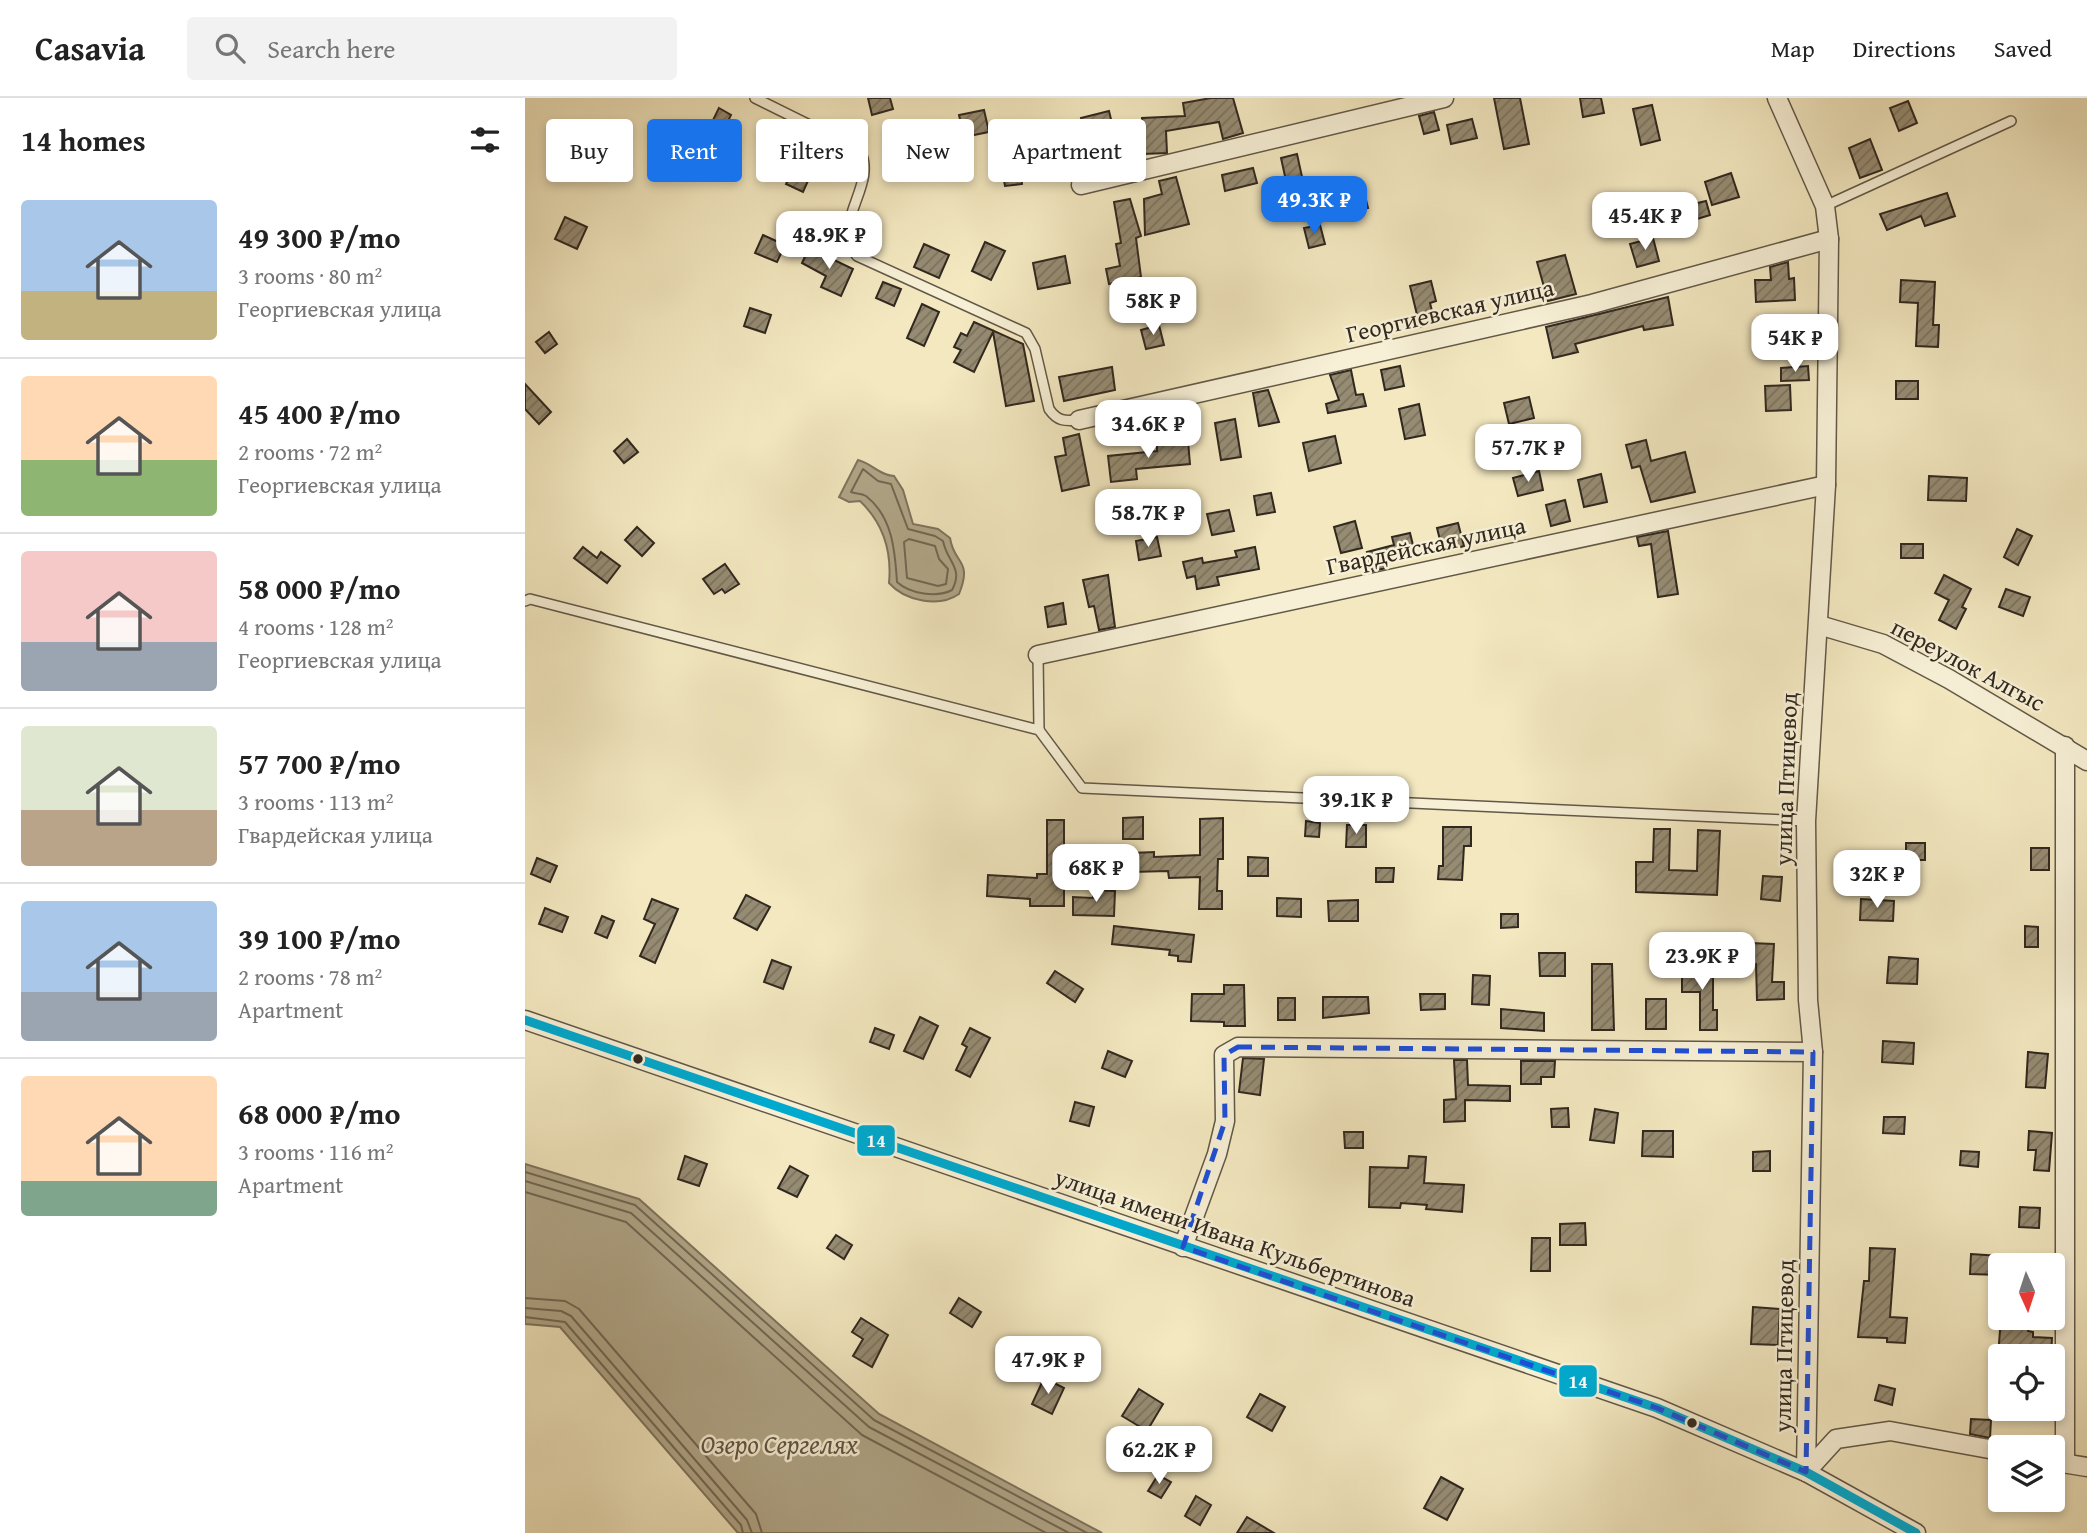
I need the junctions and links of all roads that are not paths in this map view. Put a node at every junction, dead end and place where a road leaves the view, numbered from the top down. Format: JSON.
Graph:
{"nodes":[{"id":1,"x":755,"y":98,"type":"edge"},
{"id":2,"x":1444,"y":98,"type":"edge"},
{"id":3,"x":1777,"y":98,"type":"edge"},
{"id":4,"x":2011,"y":121,"type":"dead end"},
{"id":5,"x":1081,"y":185,"type":"dead end"},
{"id":6,"x":1825,"y":206,"type":"junction"},
{"id":7,"x":1829,"y":239,"type":"junction"},
{"id":8,"x":1079,"y":419,"type":"joint"},
{"id":9,"x":1826,"y":485,"type":"junction"},
{"id":10,"x":527,"y":598,"type":"edge"},
{"id":11,"x":1819,"y":625,"type":"junction"},
{"id":12,"x":1038,"y":655,"type":"joint"},
{"id":13,"x":1039,"y":730,"type":"junction"},
{"id":14,"x":2065,"y":746,"type":"junction"},
{"id":15,"x":2087,"y":761,"type":"edge"},
{"id":16,"x":1806,"y":821,"type":"junction"},
{"id":17,"x":525,"y":1020,"type":"edge"},
{"id":18,"x":1813,"y":1052,"type":"junction"},
{"id":19,"x":1183,"y":1247,"type":"junction"},
{"id":20,"x":2059,"y":1435,"type":"edge"},
{"id":21,"x":1988,"y":1449,"type":"edge"},
{"id":22,"x":2065,"y":1463,"type":"edge"},
{"id":23,"x":2087,"y":1467,"type":"edge"},
{"id":24,"x":1806,"y":1472,"type":"junction"},
{"id":25,"x":1916,"y":1533,"type":"edge"}],
"edges":[{"from":1,"to":8,"type":"lane"},
{"from":2,"to":5,"type":"street"},
{"from":3,"to":6,"type":"street","name":"улица Птицевод"},
{"from":4,"to":6,"type":"lane"},
{"from":6,"to":7,"type":"street","name":"улица Птицевод"},
{"from":7,"to":8,"type":"street","name":"Георгиевская улица"},
{"from":7,"to":9,"type":"street","name":"улица Птицевод"},
{"from":9,"to":11,"type":"street","name":"улица Птицевод"},
{"from":9,"to":12,"type":"street","name":"Гвардейская улица"},
{"from":10,"to":13,"type":"lane"},
{"from":11,"to":14,"type":"street","name":"переулок Алгыс"},
{"from":11,"to":16,"type":"street","name":"улица Птицевод"},
{"from":12,"to":13,"type":"lane"},
{"from":13,"to":16,"type":"lane"},
{"from":14,"to":15,"type":"street","name":"переулок Алгыс"},
{"from":14,"to":20,"type":"street"},
{"from":16,"to":18,"type":"street","name":"улица Птицевод"},
{"from":17,"to":19,"type":"street","name":"улица имени Ивана Кульбертинова"},
{"from":18,"to":19,"type":"street"},
{"from":18,"to":24,"type":"street","name":"улица Птицевод"},
{"from":19,"to":24,"type":"street","name":"улица имени Ивана Кульбертинова"},
{"from":21,"to":24,"type":"street"},
{"from":22,"to":23,"type":"street"},
{"from":24,"to":25,"type":"street","name":"улица имени Ивана Кульбертинова"}]}
